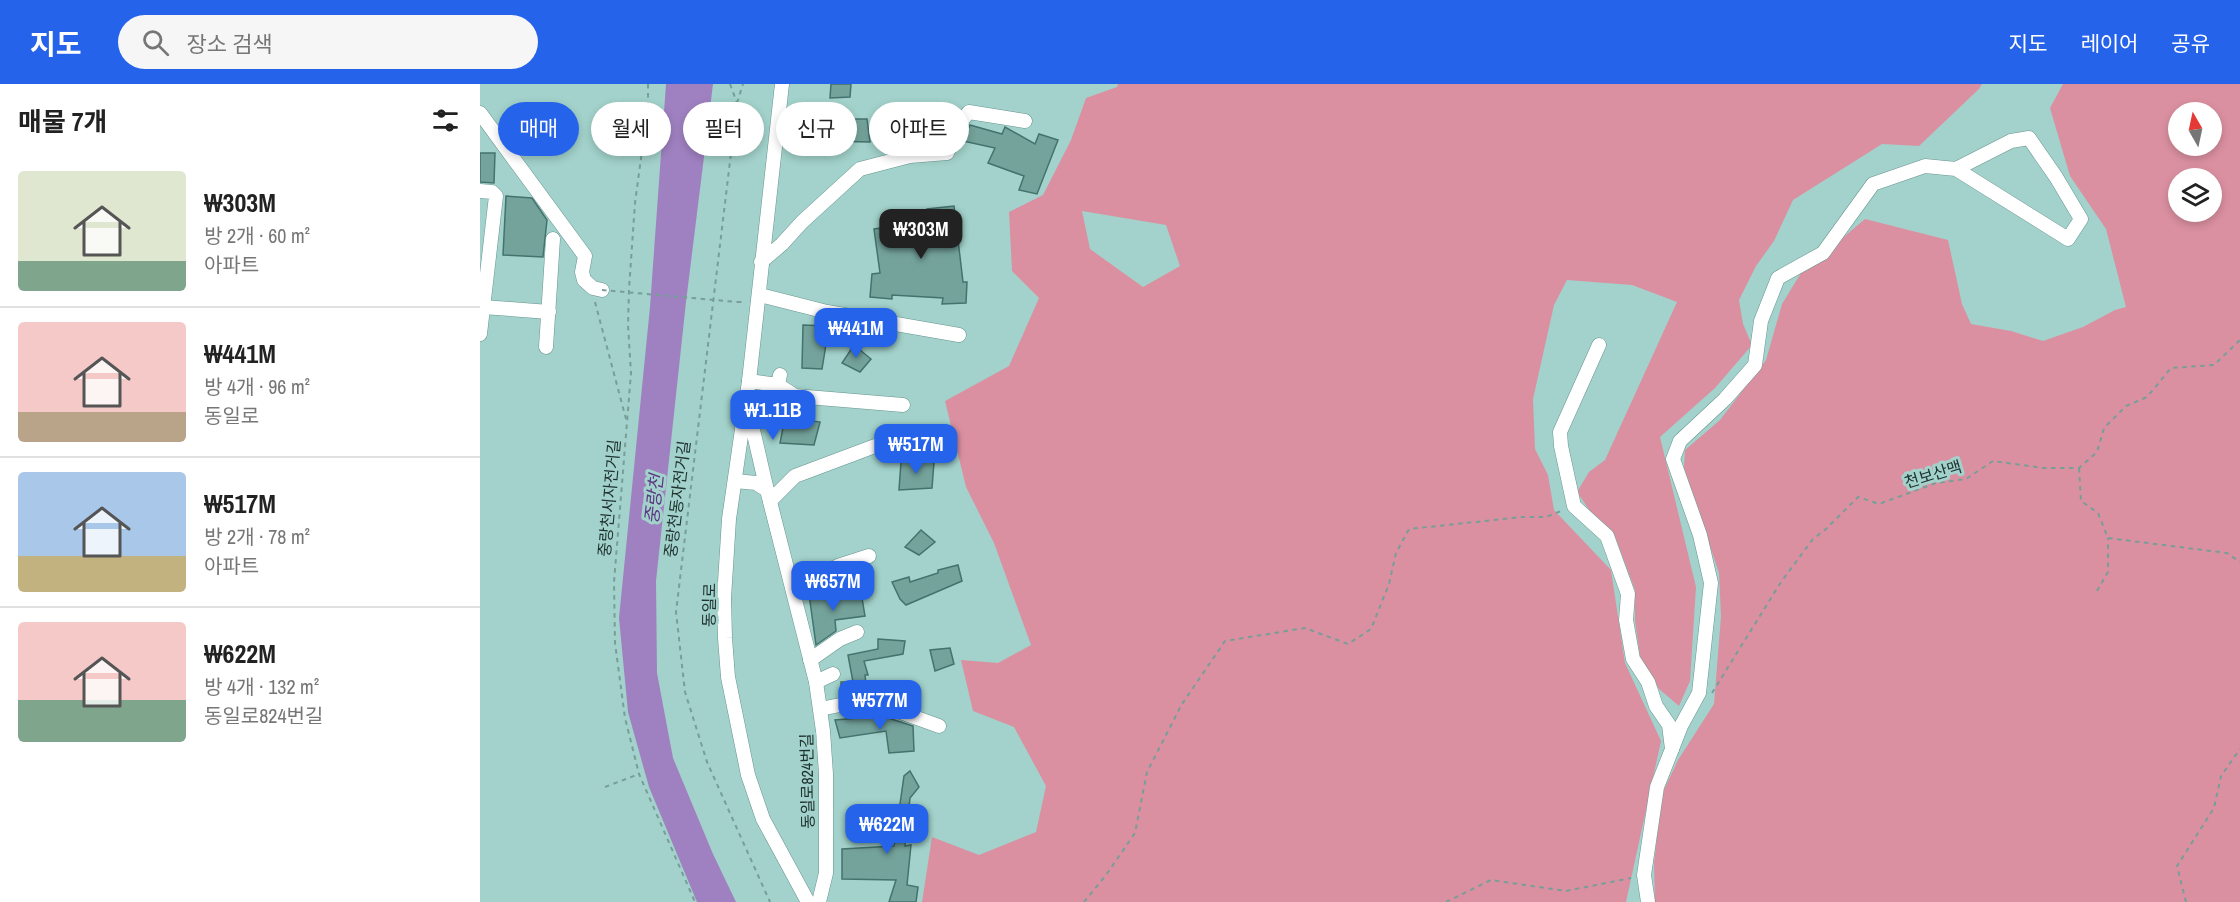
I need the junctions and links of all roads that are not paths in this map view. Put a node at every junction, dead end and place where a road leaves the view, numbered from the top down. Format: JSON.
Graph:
{"nodes":[{"id":1,"x":782,"y":84,"type":"edge"},
{"id":2,"x":480,"y":113,"type":"edge"},
{"id":3,"x":1025,"y":121,"type":"dead end"},
{"id":4,"x":1956,"y":169,"type":"junction"},
{"id":5,"x":480,"y":191,"type":"edge"},
{"id":6,"x":553,"y":239,"type":"dead end"},
{"id":7,"x":761,"y":262,"type":"junction"},
{"id":8,"x":598,"y":289,"type":"road end"},
{"id":9,"x":760,"y":295,"type":"junction"},
{"id":10,"x":483,"y":307,"type":"junction"},
{"id":11,"x":549,"y":312,"type":"junction"},
{"id":12,"x":480,"y":334,"type":"edge"},
{"id":13,"x":959,"y":335,"type":"dead end"},
{"id":14,"x":1599,"y":345,"type":"dead end"},
{"id":15,"x":546,"y":347,"type":"dead end"},
{"id":16,"x":749,"y":381,"type":"junction"},
{"id":17,"x":746,"y":402,"type":"junction"},
{"id":18,"x":903,"y":405,"type":"dead end"},
{"id":19,"x":875,"y":446,"type":"dead end"},
{"id":20,"x":735,"y":481,"type":"junction"},
{"id":21,"x":769,"y":495,"type":"junction"},
{"id":22,"x":869,"y":556,"type":"dead end"},
{"id":23,"x":792,"y":587,"type":"junction"},
{"id":24,"x":857,"y":632,"type":"dead end"},
{"id":25,"x":810,"y":660,"type":"junction"},
{"id":26,"x":833,"y":674,"type":"dead end"},
{"id":27,"x":816,"y":682,"type":"junction"},
{"id":28,"x":820,"y":709,"type":"junction"},
{"id":29,"x":939,"y":726,"type":"dead end"},
{"id":30,"x":1672,"y":749,"type":"junction"},
{"id":31,"x":808,"y":902,"type":"edge"},
{"id":32,"x":819,"y":902,"type":"edge"},
{"id":33,"x":1648,"y":902,"type":"edge"}],
"edges":[{"from":1,"to":7,"type":"street","name":"동일로"},
{"from":2,"to":8,"type":"street"},
{"from":3,"to":7,"type":"street"},
{"from":4,"to":4,"type":"street"},
{"from":4,"to":30,"type":"street"},
{"from":5,"to":10,"type":"street"},
{"from":6,"to":11,"type":"street"},
{"from":7,"to":9,"type":"street","name":"동일로"},
{"from":9,"to":13,"type":"street"},
{"from":9,"to":16,"type":"street","name":"동일로"},
{"from":10,"to":11,"type":"street"},
{"from":10,"to":12,"type":"street"},
{"from":11,"to":15,"type":"street"},
{"from":14,"to":30,"type":"street"},
{"from":16,"to":17,"type":"street","name":"동일로"},
{"from":16,"to":18,"type":"street"},
{"from":17,"to":20,"type":"street","name":"동일로"},
{"from":17,"to":21,"type":"street","name":"동일로824번길"},
{"from":19,"to":21,"type":"street"},
{"from":20,"to":21,"type":"street"},
{"from":20,"to":31,"type":"street","name":"동일로"},
{"from":21,"to":23,"type":"street","name":"동일로824번길"},
{"from":22,"to":23,"type":"street"},
{"from":23,"to":25,"type":"street","name":"동일로824번길"},
{"from":24,"to":25,"type":"street"},
{"from":25,"to":27,"type":"street","name":"동일로824번길"},
{"from":26,"to":27,"type":"street"},
{"from":27,"to":28,"type":"street","name":"동일로824번길"},
{"from":28,"to":29,"type":"street"},
{"from":28,"to":32,"type":"street","name":"동일로824번길"},
{"from":30,"to":33,"type":"street"}]}
